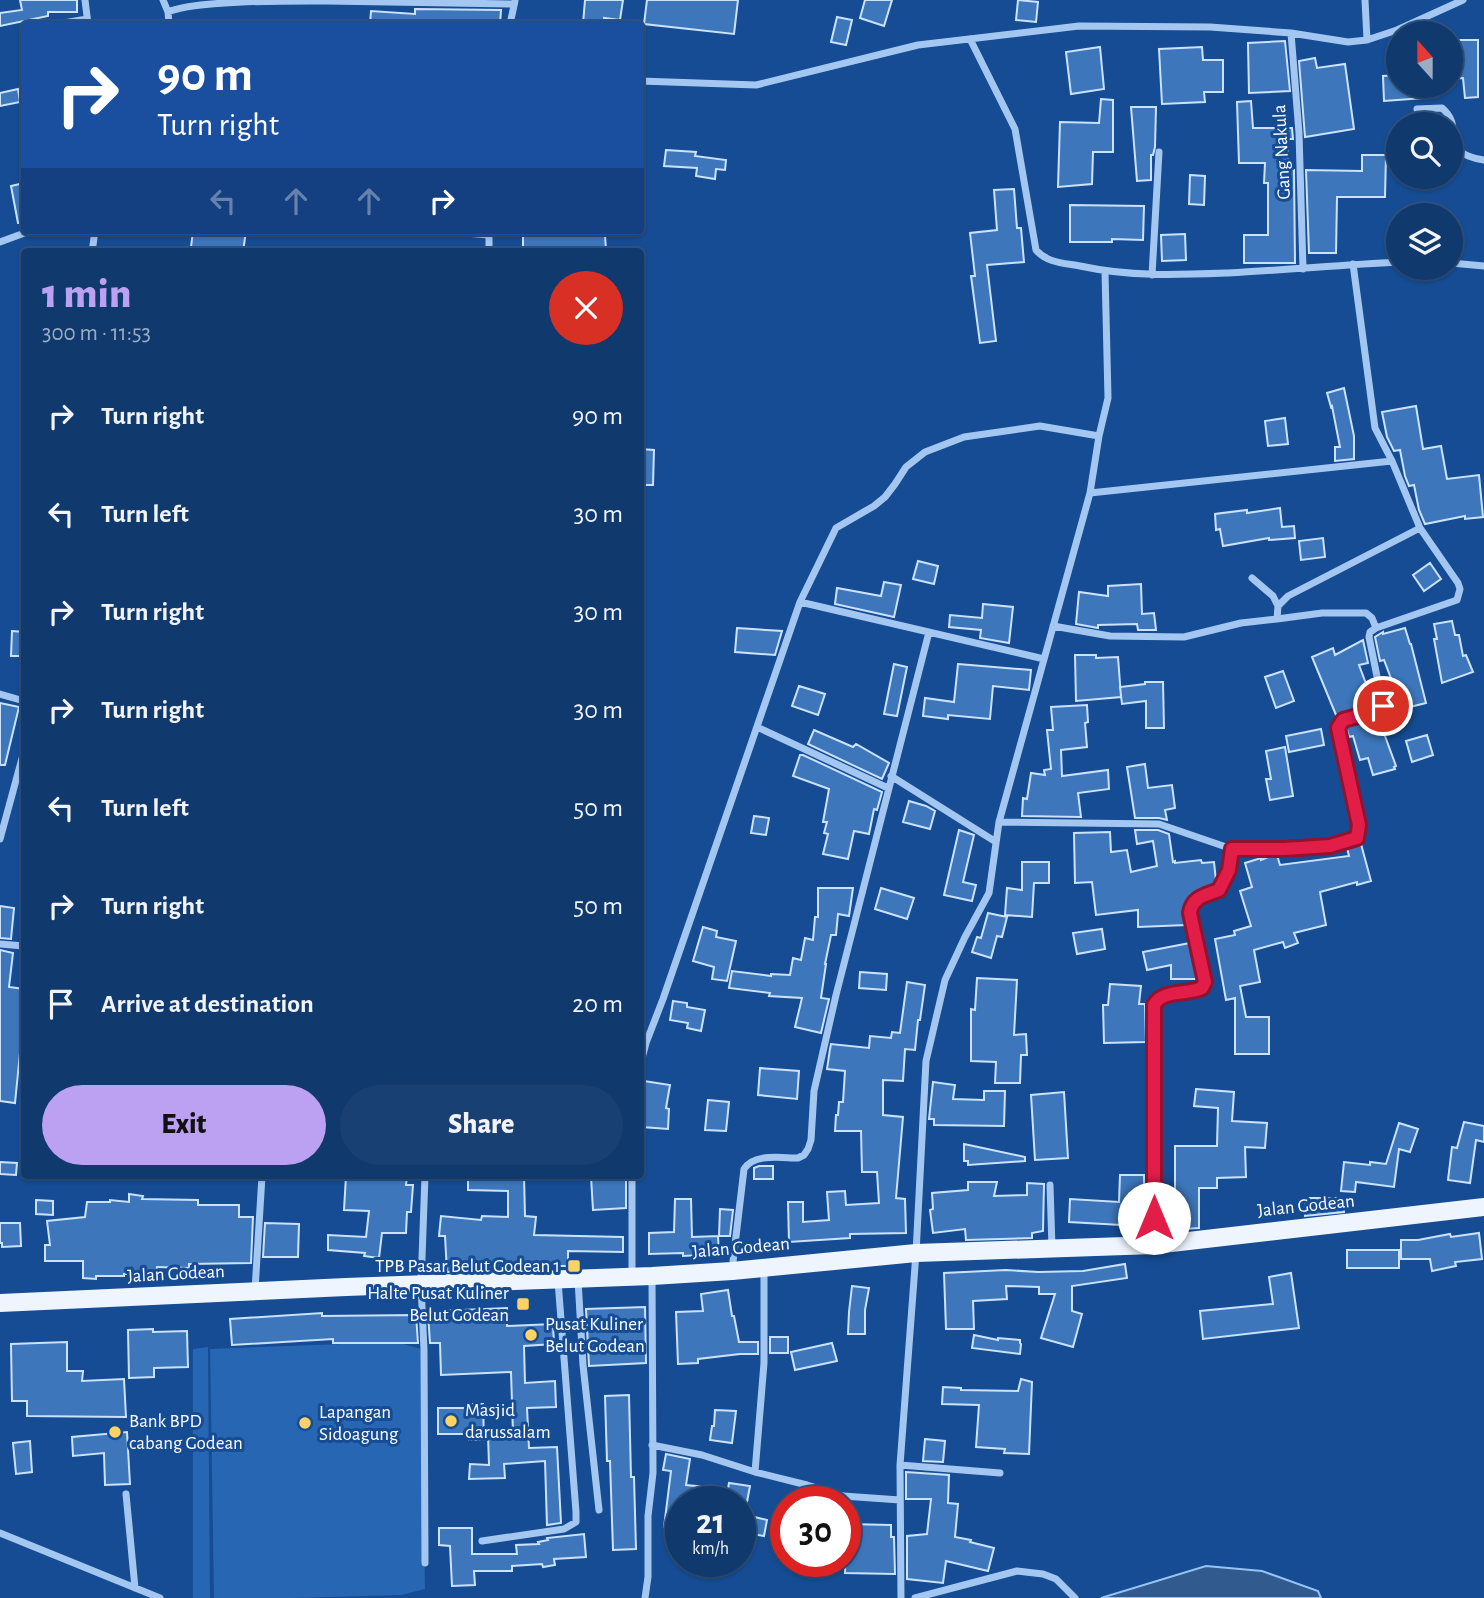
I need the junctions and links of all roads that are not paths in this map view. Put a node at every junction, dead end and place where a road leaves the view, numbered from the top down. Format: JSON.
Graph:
{"nodes":[{"id":1,"x":85,"y":0,"type":"edge"},
{"id":2,"x":163,"y":0,"type":"edge"},
{"id":3,"x":251,"y":0,"type":"edge"},
{"id":4,"x":1365,"y":0,"type":"edge"},
{"id":5,"x":1462,"y":0,"type":"edge"},
{"id":6,"x":514,"y":2,"type":"edge"},
{"id":7,"x":168,"y":12,"type":"junction"},
{"id":8,"x":87,"y":21,"type":"edge"},
{"id":9,"x":169,"y":21,"type":"edge"},
{"id":10,"x":511,"y":21,"type":"edge"},
{"id":11,"x":1291,"y":33,"type":"junction"},
{"id":12,"x":970,"y":39,"type":"junction"},
{"id":13,"x":1367,"y":40,"type":"junction"},
{"id":14,"x":644,"y":81,"type":"edge"},
{"id":15,"x":1417,"y":110,"type":"dead end"},
{"id":16,"x":1159,"y":152,"type":"dead end"},
{"id":17,"x":1484,"y":160,"type":"edge"},
{"id":18,"x":21,"y":234,"type":"edge"},
{"id":19,"x":0,"y":242,"type":"edge"},
{"id":20,"x":1386,"y":263,"type":"edge"},
{"id":21,"x":1353,"y":264,"type":"junction"},
{"id":22,"x":1463,"y":264,"type":"edge"},
{"id":23,"x":1484,"y":267,"type":"edge"},
{"id":24,"x":1303,"y":269,"type":"junction"},
{"id":25,"x":1105,"y":272,"type":"junction"},
{"id":26,"x":1152,"y":275,"type":"junction"},
{"id":27,"x":1099,"y":436,"type":"junction"},
{"id":28,"x":1392,"y":461,"type":"junction"},
{"id":29,"x":1090,"y":493,"type":"junction"},
{"id":30,"x":1420,"y":528,"type":"junction"},
{"id":31,"x":1252,"y":578,"type":"dead end"},
{"id":32,"x":800,"y":602,"type":"junction"},
{"id":33,"x":1278,"y":606,"type":"junction"},
{"id":34,"x":1277,"y":619,"type":"junction"},
{"id":35,"x":1053,"y":626,"type":"junction"},
{"id":36,"x":1376,"y":628,"type":"junction"},
{"id":37,"x":929,"y":632,"type":"junction"},
{"id":38,"x":1044,"y":659,"type":"junction"},
{"id":39,"x":0,"y":694,"type":"edge"},
{"id":40,"x":21,"y":700,"type":"edge"},
{"id":41,"x":757,"y":727,"type":"junction"},
{"id":42,"x":21,"y":762,"type":"edge"},
{"id":43,"x":891,"y":776,"type":"junction"},
{"id":44,"x":888,"y":788,"type":"junction"},
{"id":45,"x":999,"y":822,"type":"junction"},
{"id":46,"x":0,"y":839,"type":"edge"},
{"id":47,"x":996,"y":842,"type":"junction"},
{"id":48,"x":1232,"y":849,"type":"junction"},
{"id":49,"x":0,"y":944,"type":"edge"},
{"id":50,"x":21,"y":946,"type":"edge"},
{"id":51,"x":644,"y":1051,"type":"edge"},
{"id":52,"x":262,"y":1179,"type":"edge"},
{"id":53,"x":425,"y":1179,"type":"edge"},
{"id":54,"x":632,"y":1179,"type":"edge"},
{"id":55,"x":1050,"y":1185,"type":"dead end"},
{"id":56,"x":1484,"y":1207,"type":"edge"},
{"id":57,"x":1154,"y":1245,"type":"junction"},
{"id":58,"x":1052,"y":1248,"type":"junction"},
{"id":59,"x":916,"y":1253,"type":"junction"},
{"id":60,"x":764,"y":1268,"type":"junction"},
{"id":61,"x":732,"y":1271,"type":"junction"},
{"id":62,"x":652,"y":1276,"type":"junction"},
{"id":63,"x":632,"y":1277,"type":"junction"},
{"id":64,"x":578,"y":1279,"type":"junction"},
{"id":65,"x":558,"y":1280,"type":"junction"},
{"id":66,"x":421,"y":1285,"type":"junction"},
{"id":67,"x":255,"y":1291,"type":"junction"},
{"id":68,"x":0,"y":1303,"type":"edge"},
{"id":69,"x":652,"y":1445,"type":"junction"},
{"id":70,"x":900,"y":1465,"type":"junction"},
{"id":71,"x":755,"y":1472,"type":"junction"},
{"id":72,"x":1000,"y":1473,"type":"dead end"},
{"id":73,"x":126,"y":1494,"type":"dead end"},
{"id":74,"x":900,"y":1500,"type":"junction"},
{"id":75,"x":599,"y":1510,"type":"dead end"},
{"id":76,"x":0,"y":1533,"type":"edge"},
{"id":77,"x":482,"y":1541,"type":"dead end"},
{"id":78,"x":425,"y":1563,"type":"dead end"},
{"id":79,"x":135,"y":1588,"type":"junction"},
{"id":80,"x":160,"y":1598,"type":"edge"},
{"id":81,"x":645,"y":1598,"type":"edge"},
{"id":82,"x":901,"y":1598,"type":"edge"},
{"id":83,"x":915,"y":1598,"type":"edge"},
{"id":84,"x":1076,"y":1598,"type":"edge"}],
"edges":[{"from":1,"to":8,"type":"street"},
{"from":2,"to":7,"type":"street"},
{"from":3,"to":6,"type":"street"},
{"from":3,"to":7,"type":"street"},
{"from":4,"to":13,"type":"street"},
{"from":5,"to":13,"type":"street"},
{"from":6,"to":10,"type":"street"},
{"from":7,"to":9,"type":"street"},
{"from":11,"to":12,"type":"street"},
{"from":11,"to":13,"type":"street"},
{"from":11,"to":24,"type":"street","name":"Gang Nakula"},
{"from":12,"to":14,"type":"street"},
{"from":12,"to":25,"type":"street"},
{"from":15,"to":17,"type":"street"},
{"from":16,"to":26,"type":"street"},
{"from":18,"to":19,"type":"street"},
{"from":20,"to":21,"type":"street"},
{"from":21,"to":24,"type":"street"},
{"from":21,"to":28,"type":"street"},
{"from":22,"to":23,"type":"street"},
{"from":24,"to":26,"type":"street"},
{"from":25,"to":26,"type":"street"},
{"from":25,"to":27,"type":"street"},
{"from":27,"to":29,"type":"street"},
{"from":27,"to":32,"type":"street"},
{"from":28,"to":29,"type":"street"},
{"from":28,"to":30,"type":"street"},
{"from":29,"to":35,"type":"street"},
{"from":30,"to":33,"type":"street"},
{"from":30,"to":36,"type":"street"},
{"from":31,"to":33,"type":"street"},
{"from":32,"to":37,"type":"street"},
{"from":32,"to":41,"type":"street"},
{"from":33,"to":34,"type":"street"},
{"from":34,"to":35,"type":"street"},
{"from":34,"to":36,"type":"street"},
{"from":35,"to":38,"type":"street"},
{"from":36,"to":48,"type":"street"},
{"from":37,"to":38,"type":"street"},
{"from":37,"to":43,"type":"street"},
{"from":38,"to":45,"type":"street"},
{"from":39,"to":40,"type":"street"},
{"from":41,"to":44,"type":"street"},
{"from":41,"to":51,"type":"street"},
{"from":42,"to":46,"type":"street"},
{"from":43,"to":44,"type":"street"},
{"from":43,"to":47,"type":"street"},
{"from":44,"to":61,"type":"street"},
{"from":45,"to":47,"type":"street"},
{"from":45,"to":48,"type":"street"},
{"from":47,"to":59,"type":"street"},
{"from":48,"to":57,"type":"street"},
{"from":49,"to":50,"type":"street"},
{"from":52,"to":67,"type":"street"},
{"from":53,"to":66,"type":"street"},
{"from":54,"to":63,"type":"street"},
{"from":55,"to":58,"type":"street"},
{"from":56,"to":57,"type":"main road","name":"Jalan Godean"},
{"from":57,"to":58,"type":"main road","name":"Jalan Godean"},
{"from":58,"to":59,"type":"main road","name":"Jalan Godean"},
{"from":59,"to":60,"type":"main road","name":"Jalan Godean"},
{"from":59,"to":70,"type":"street"},
{"from":60,"to":61,"type":"main road","name":"Jalan Godean"},
{"from":60,"to":71,"type":"street"},
{"from":61,"to":62,"type":"main road","name":"Jalan Godean"},
{"from":62,"to":63,"type":"main road","name":"Jalan Godean"},
{"from":62,"to":69,"type":"street"},
{"from":63,"to":64,"type":"main road","name":"Jalan Godean"},
{"from":64,"to":65,"type":"main road","name":"Jalan Godean"},
{"from":64,"to":75,"type":"street"},
{"from":65,"to":66,"type":"main road","name":"Jalan Godean"},
{"from":65,"to":77,"type":"street"},
{"from":66,"to":67,"type":"main road","name":"Jalan Godean"},
{"from":66,"to":78,"type":"street"},
{"from":67,"to":68,"type":"main road","name":"Jalan Godean"},
{"from":69,"to":71,"type":"street"},
{"from":69,"to":81,"type":"street"},
{"from":70,"to":72,"type":"street"},
{"from":70,"to":74,"type":"street"},
{"from":71,"to":74,"type":"street"},
{"from":73,"to":79,"type":"street"},
{"from":74,"to":82,"type":"street"},
{"from":76,"to":79,"type":"street"},
{"from":79,"to":80,"type":"street"},
{"from":83,"to":84,"type":"street"}]}
